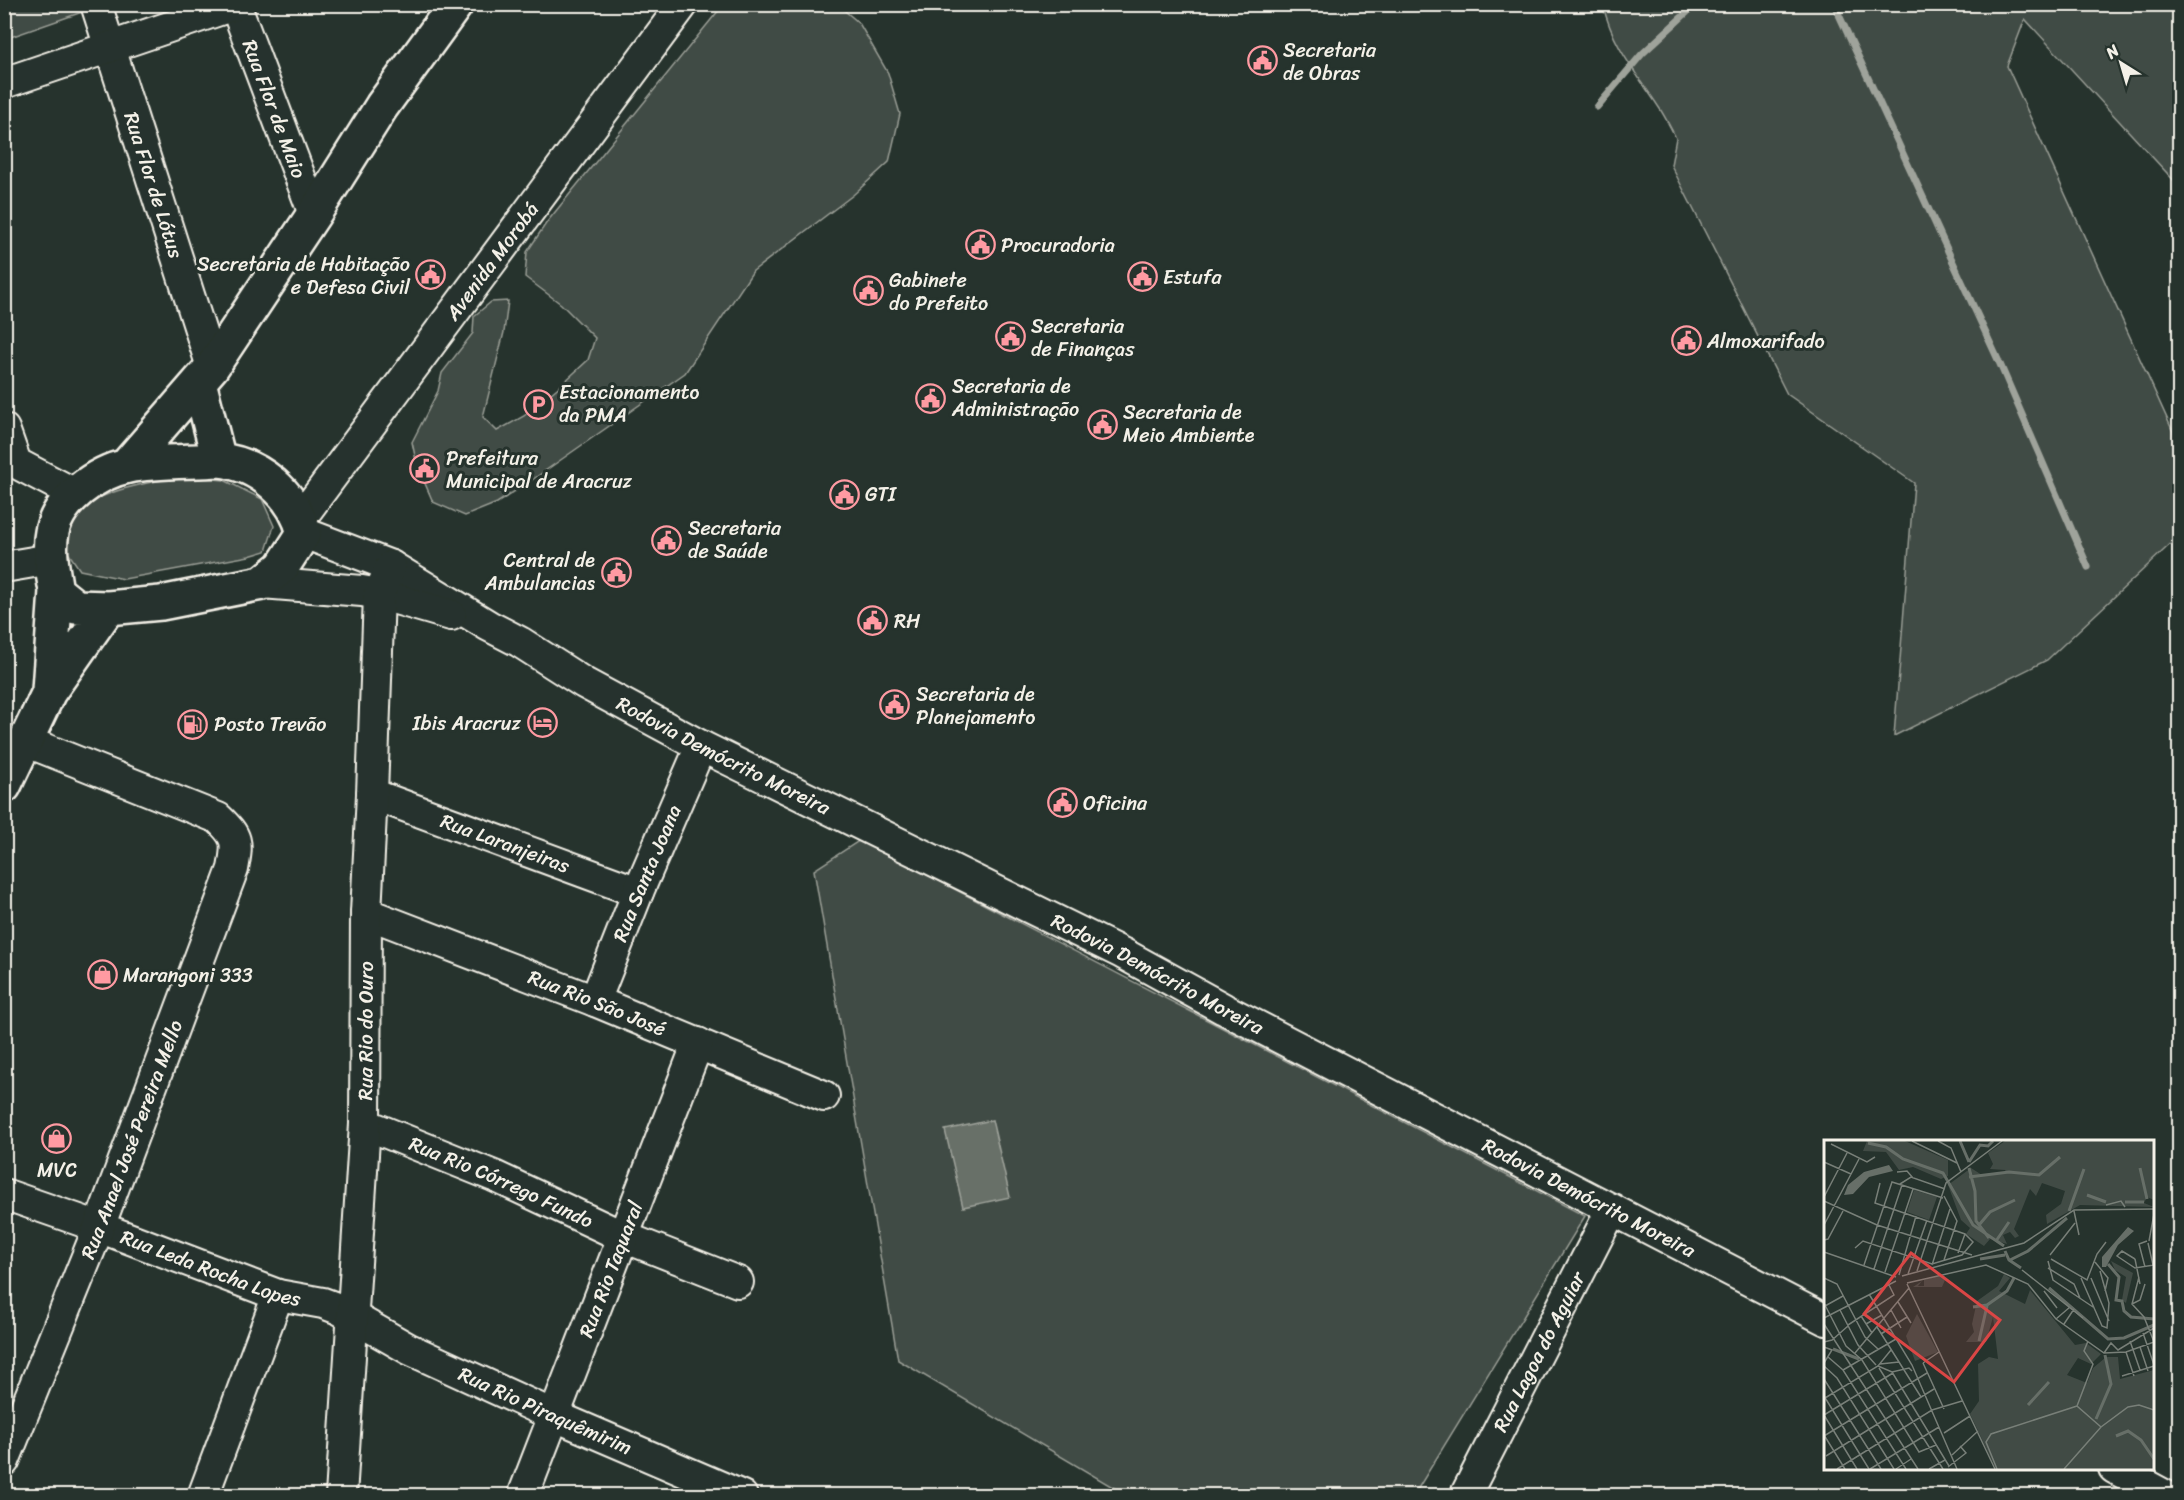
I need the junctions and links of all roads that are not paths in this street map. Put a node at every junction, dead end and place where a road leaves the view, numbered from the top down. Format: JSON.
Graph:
{"nodes":[{"id":1,"x":96,"y":4,"type":"edge"},
{"id":2,"x":456,"y":4,"type":"edge"},
{"id":3,"x":683,"y":4,"type":"edge"},
{"id":4,"x":236,"y":5,"type":"edge"},
{"id":5,"x":110,"y":48,"type":"junction"},
{"id":6,"x":4,"y":82,"type":"edge"},
{"id":7,"x":314,"y":214,"type":"junction"},
{"id":8,"x":205,"y":375,"type":"junction"},
{"id":9,"x":4,"y":429,"type":"edge"},
{"id":10,"x":219,"y":460,"type":"junction"},
{"id":11,"x":10,"y":462,"type":"edge"},
{"id":12,"x":126,"y":466,"type":"junction"},
{"id":13,"x":75,"y":494,"type":"junction"},
{"id":14,"x":302,"y":525,"type":"junction"},
{"id":15,"x":51,"y":559,"type":"junction"},
{"id":16,"x":391,"y":566,"type":"junction"},
{"id":17,"x":4,"y":567,"type":"edge"},
{"id":18,"x":262,"y":583,"type":"junction"},
{"id":19,"x":56,"y":591,"type":"junction"},
{"id":20,"x":379,"y":594,"type":"junction"},
{"id":21,"x":108,"y":608,"type":"junction"},
{"id":22,"x":489,"y":626,"type":"junction"},
{"id":23,"x":49,"y":692,"type":"junction"},
{"id":24,"x":25,"y":741,"type":"junction"},
{"id":25,"x":701,"y":746,"type":"junction"},
{"id":26,"x":4,"y":786,"type":"edge"},
{"id":27,"x":372,"y":794,"type":"junction"},
{"id":28,"x":638,"y":892,"type":"junction"},
{"id":29,"x":366,"y":913,"type":"junction"},
{"id":30,"x":595,"y":1002,"type":"junction"},
{"id":31,"x":698,"y":1043,"type":"junction"},
{"id":32,"x":824,"y":1096,"type":"dead end"},
{"id":33,"x":365,"y":1124,"type":"junction"},
{"id":34,"x":4,"y":1194,"type":"edge"},
{"id":35,"x":1612,"y":1209,"type":"junction"},
{"id":36,"x":99,"y":1227,"type":"junction"},
{"id":37,"x":624,"y":1237,"type":"junction"},
{"id":38,"x":738,"y":1282,"type":"dead end"},
{"id":39,"x":278,"y":1295,"type":"junction"},
{"id":40,"x":352,"y":1316,"type":"junction"},
{"id":41,"x":1824,"y":1319,"type":"edge"},
{"id":42,"x":554,"y":1415,"type":"junction"},
{"id":43,"x":4,"y":1461,"type":"edge"},
{"id":44,"x":2118,"y":1470,"type":"edge"},
{"id":45,"x":202,"y":1496,"type":"edge"},
{"id":46,"x":341,"y":1496,"type":"edge"},
{"id":47,"x":523,"y":1496,"type":"edge"},
{"id":48,"x":742,"y":1496,"type":"edge"},
{"id":49,"x":1465,"y":1496,"type":"edge"},
{"id":50,"x":2166,"y":1496,"type":"edge"}],
"edges":[{"from":1,"to":5,"type":"street","name":"Rua Flor de Lótus"},
{"from":2,"to":7,"type":"main road"},
{"from":3,"to":14,"type":"street","name":"Avenida Morobá"},
{"from":4,"to":5,"type":"street"},
{"from":4,"to":7,"type":"street","name":"Rua Flor de Maio"},
{"from":5,"to":6,"type":"street"},
{"from":5,"to":8,"type":"street","name":"Rua Flor de Lótus"},
{"from":7,"to":8,"type":"main road"},
{"from":8,"to":10,"type":"main road"},
{"from":8,"to":12,"type":"main road"},
{"from":9,"to":11,"type":"street"},
{"from":10,"to":12,"type":"main road"},
{"from":10,"to":14,"type":"main road"},
{"from":11,"to":13,"type":"street"},
{"from":12,"to":13,"type":"main road"},
{"from":13,"to":15,"type":"main road"},
{"from":14,"to":16,"type":"street","name":"Rodovia Demócrito Moreira"},
{"from":14,"to":18,"type":"main road"},
{"from":15,"to":17,"type":"street"},
{"from":15,"to":19,"type":"main road"},
{"from":16,"to":20,"type":"street","name":"Rua Rio do Ouro"},
{"from":16,"to":22,"type":"street","name":"Rodovia Demócrito Moreira"},
{"from":18,"to":20,"type":"street","name":"Rodovia Demócrito Moreira"},
{"from":18,"to":21,"type":"main road"},
{"from":19,"to":21,"type":"main road"},
{"from":19,"to":23,"type":"main road"},
{"from":20,"to":22,"type":"street","name":"Rodovia Demócrito Moreira"},
{"from":20,"to":27,"type":"street","name":"Rua Rio do Ouro"},
{"from":21,"to":23,"type":"main road"},
{"from":22,"to":25,"type":"street","name":"Rodovia Demócrito Moreira"},
{"from":23,"to":24,"type":"main road"},
{"from":24,"to":26,"type":"main road"},
{"from":24,"to":36,"type":"street","name":"Rua Anael José Pereira Mello"},
{"from":25,"to":28,"type":"street","name":"Rua Santa Joana"},
{"from":25,"to":35,"type":"street","name":"Rodovia Demócrito Moreira"},
{"from":27,"to":28,"type":"street","name":"Rua Laranjeiras"},
{"from":27,"to":29,"type":"street","name":"Rua Rio do Ouro"},
{"from":28,"to":30,"type":"street","name":"Rua Santa Joana"},
{"from":29,"to":30,"type":"street","name":"Rua Rio São José"},
{"from":29,"to":33,"type":"street","name":"Rua Rio do Ouro"},
{"from":30,"to":31,"type":"street","name":"Rua Rio São José"},
{"from":31,"to":32,"type":"street","name":"Rua Rio São José"},
{"from":31,"to":37,"type":"street","name":"Rua Rio Taquaral"},
{"from":33,"to":37,"type":"street","name":"Rua Rio Córrego Fundo"},
{"from":33,"to":40,"type":"street","name":"Rua Rio do Ouro"},
{"from":34,"to":36,"type":"street","name":"Rua Leda Rocha Lopes"},
{"from":35,"to":41,"type":"street","name":"Rodovia Demócrito Moreira"},
{"from":35,"to":49,"type":"street","name":"Rua Lagoa do Aguiar"},
{"from":36,"to":39,"type":"street","name":"Rua Leda Rocha Lopes"},
{"from":36,"to":43,"type":"street","name":"Rua Anael José Pereira Mello"},
{"from":37,"to":38,"type":"street","name":"Rua Rio Córrego Fundo"},
{"from":37,"to":42,"type":"street","name":"Rua Rio Taquaral"},
{"from":39,"to":40,"type":"street","name":"Rua Leda Rocha Lopes"},
{"from":39,"to":45,"type":"street"},
{"from":40,"to":42,"type":"street","name":"Rua Rio Piraquêmirim"},
{"from":40,"to":46,"type":"street","name":"Rua Rio do Ouro"},
{"from":42,"to":47,"type":"street","name":"Rua Rio Taquaral"},
{"from":42,"to":48,"type":"street","name":"Rua Rio Piraquêmirim"},
{"from":44,"to":50,"type":"street"}]}
